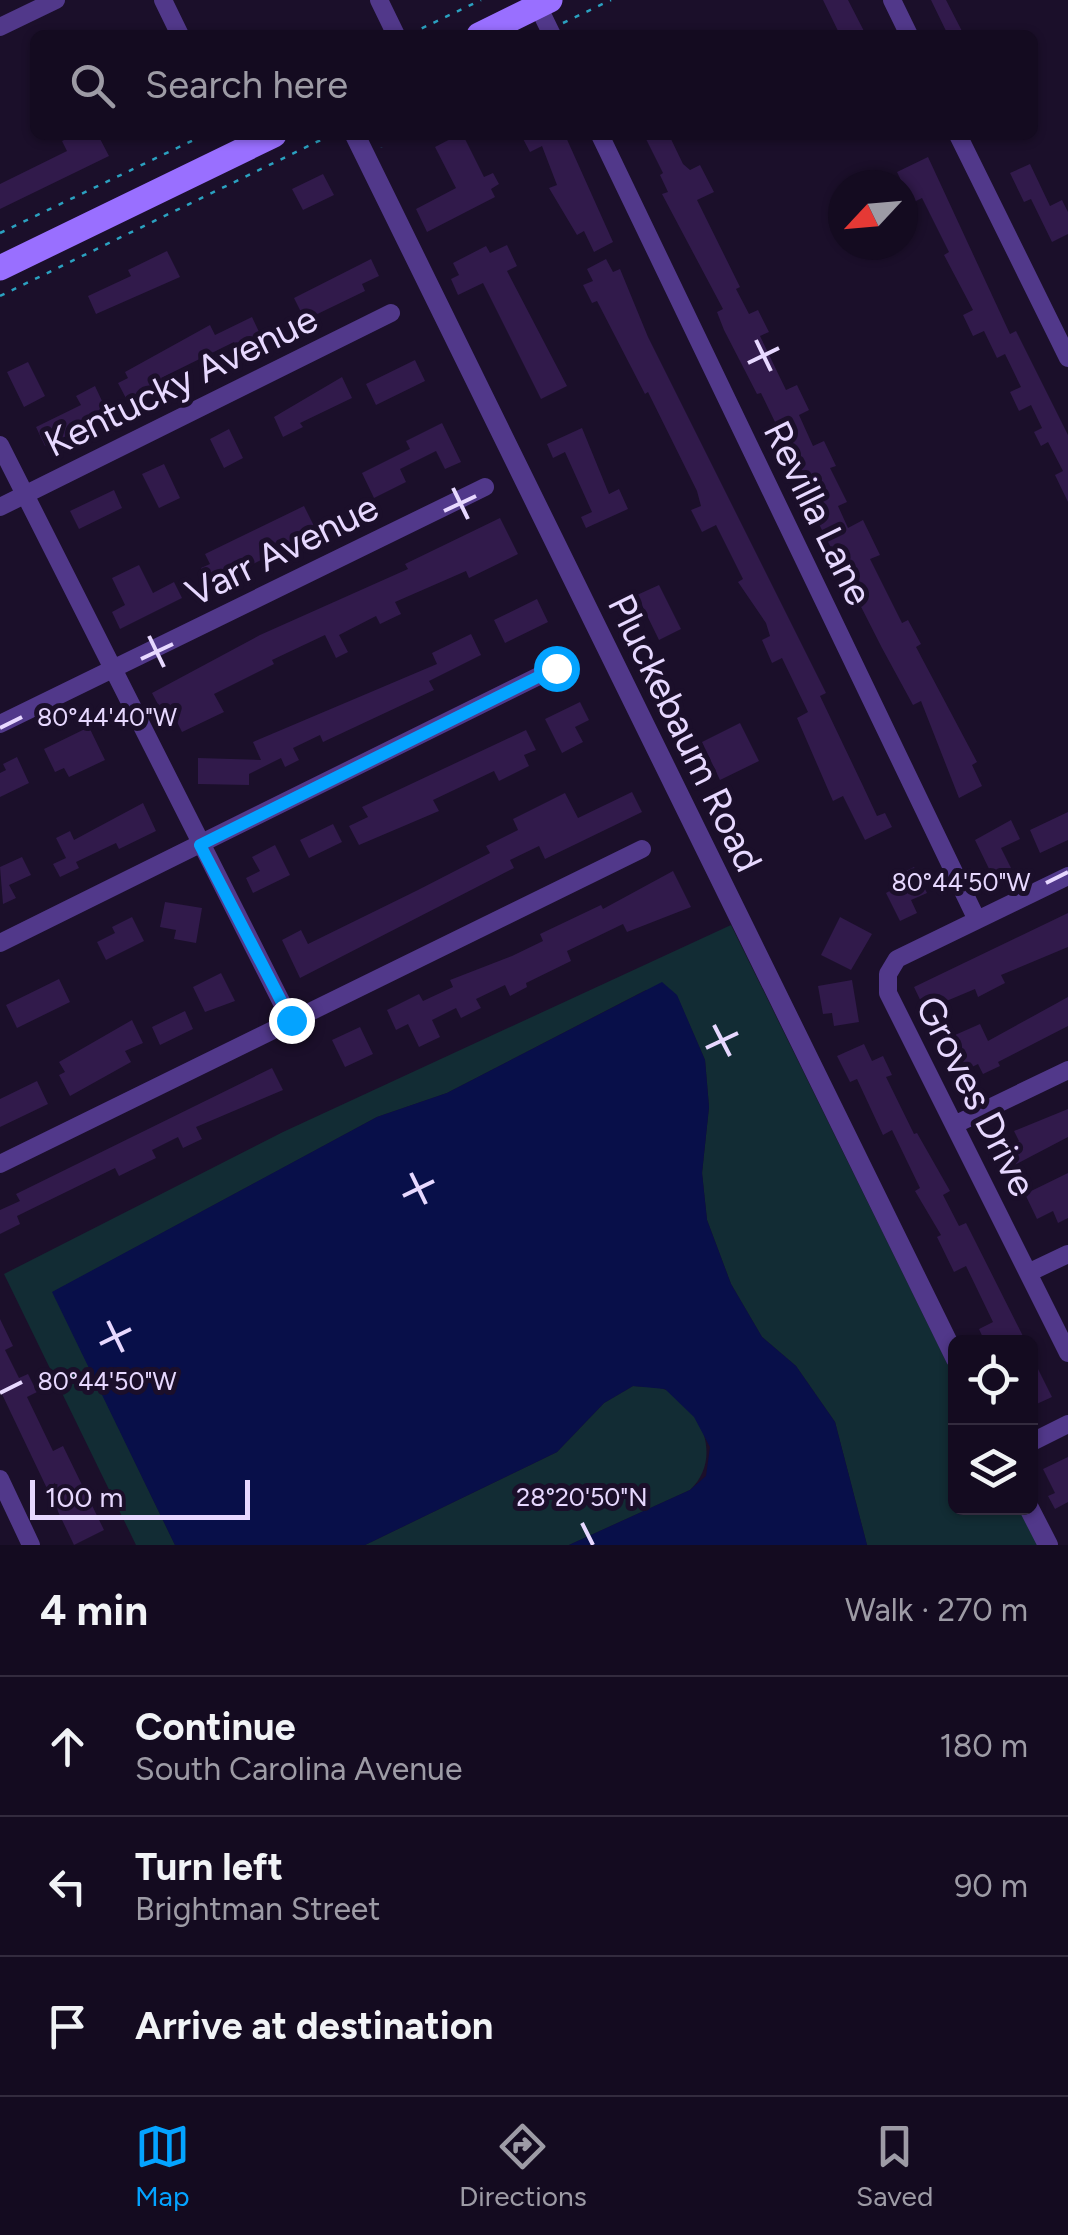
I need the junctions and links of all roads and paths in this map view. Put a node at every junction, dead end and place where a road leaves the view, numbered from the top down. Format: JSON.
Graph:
{"nodes":[{"id":1,"x":56,"y":0,"type":"edge"},
{"id":2,"x":163,"y":0,"type":"edge"},
{"id":3,"x":379,"y":0,"type":"edge"},
{"id":4,"x":481,"y":0,"type":"edge"},
{"id":5,"x":611,"y":0,"type":"edge"},
{"id":6,"x":892,"y":0,"type":"edge"},
{"id":7,"x":531,"y":5,"type":"edge"},
{"id":8,"x":0,"y":27,"type":"edge"},
{"id":9,"x":557,"y":29,"type":"edge"},
{"id":10,"x":178,"y":30,"type":"edge"},
{"id":11,"x":394,"y":30,"type":"edge"},
{"id":12,"x":418,"y":30,"type":"edge"},
{"id":13,"x":487,"y":30,"type":"edge"},
{"id":14,"x":907,"y":30,"type":"edge"},
{"id":15,"x":194,"y":140,"type":"edge"},
{"id":16,"x":317,"y":140,"type":"edge"},
{"id":17,"x":357,"y":140,"type":"edge"},
{"id":18,"x":602,"y":140,"type":"edge"},
{"id":19,"x":960,"y":140,"type":"edge"},
{"id":20,"x":232,"y":144,"type":"edge"},
{"id":21,"x":0,"y":233,"type":"edge"},
{"id":22,"x":0,"y":268,"type":"edge"},
{"id":23,"x":0,"y":296,"type":"edge"},
{"id":24,"x":392,"y":313,"type":"dead end"},
{"id":25,"x":1068,"y":358,"type":"edge"},
{"id":26,"x":0,"y":445,"type":"edge"},
{"id":27,"x":485,"y":487,"type":"dead end"},
{"id":28,"x":25,"y":494,"type":"junction"},
{"id":29,"x":0,"y":507,"type":"edge"},
{"id":30,"x":556,"y":668,"type":"dead end"},
{"id":31,"x":113,"y":669,"type":"junction"},
{"id":32,"x":0,"y":724,"type":"edge"},
{"id":33,"x":200,"y":845,"type":"junction"},
{"id":34,"x":642,"y":849,"type":"dead end"},
{"id":35,"x":1068,"y":876,"type":"edge"},
{"id":36,"x":977,"y":920,"type":"junction"},
{"id":37,"x":0,"y":943,"type":"edge"},
{"id":38,"x":291,"y":1020,"type":"junction"},
{"id":39,"x":1068,"y":1070,"type":"edge"},
{"id":40,"x":954,"y":1125,"type":"junction"},
{"id":41,"x":0,"y":1164,"type":"edge"},
{"id":42,"x":1068,"y":1254,"type":"edge"},
{"id":43,"x":1028,"y":1273,"type":"junction"},
{"id":44,"x":948,"y":1344,"type":"edge"},
{"id":45,"x":1068,"y":1353,"type":"edge"},
{"id":46,"x":1068,"y":1424,"type":"edge"},
{"id":47,"x":1038,"y":1439,"type":"edge"},
{"id":48,"x":0,"y":1479,"type":"edge"},
{"id":49,"x":1033,"y":1515,"type":"edge"},
{"id":50,"x":31,"y":1545,"type":"edge"},
{"id":51,"x":1048,"y":1545,"type":"edge"}],
"edges":[{"from":1,"to":8,"type":"street"},
{"from":2,"to":10,"type":"street"},
{"from":3,"to":11,"type":"street"},
{"from":4,"to":12,"type":"path"},
{"from":5,"to":9,"type":"path"},
{"from":6,"to":14,"type":"street"},
{"from":7,"to":9,"type":"street"},
{"from":7,"to":13,"type":"main road"},
{"from":15,"to":21,"type":"path"},
{"from":16,"to":23,"type":"path"},
{"from":17,"to":44,"type":"street","name":"Pluckebaum Road"},
{"from":18,"to":36,"type":"street","name":"Revilla Lane"},
{"from":19,"to":25,"type":"street"},
{"from":20,"to":22,"type":"main road"},
{"from":24,"to":28,"type":"street","name":"Kentucky Avenue"},
{"from":26,"to":28,"type":"street"},
{"from":27,"to":31,"type":"street","name":"Varr Avenue"},
{"from":28,"to":29,"type":"street","name":"Kentucky Avenue"},
{"from":28,"to":31,"type":"street"},
{"from":30,"to":33,"type":"street"},
{"from":31,"to":32,"type":"street","name":"Varr Avenue"},
{"from":31,"to":33,"type":"street"},
{"from":33,"to":37,"type":"street"},
{"from":33,"to":38,"type":"street"},
{"from":34,"to":38,"type":"street"},
{"from":35,"to":36,"type":"street"},
{"from":36,"to":40,"type":"street","name":"Groves Drive"},
{"from":38,"to":41,"type":"street"},
{"from":39,"to":40,"type":"street"},
{"from":40,"to":43,"type":"street","name":"Groves Drive"},
{"from":42,"to":43,"type":"street"},
{"from":43,"to":45,"type":"street","name":"Groves Drive"},
{"from":46,"to":47,"type":"street"},
{"from":48,"to":50,"type":"street"},
{"from":49,"to":51,"type":"street"}]}
